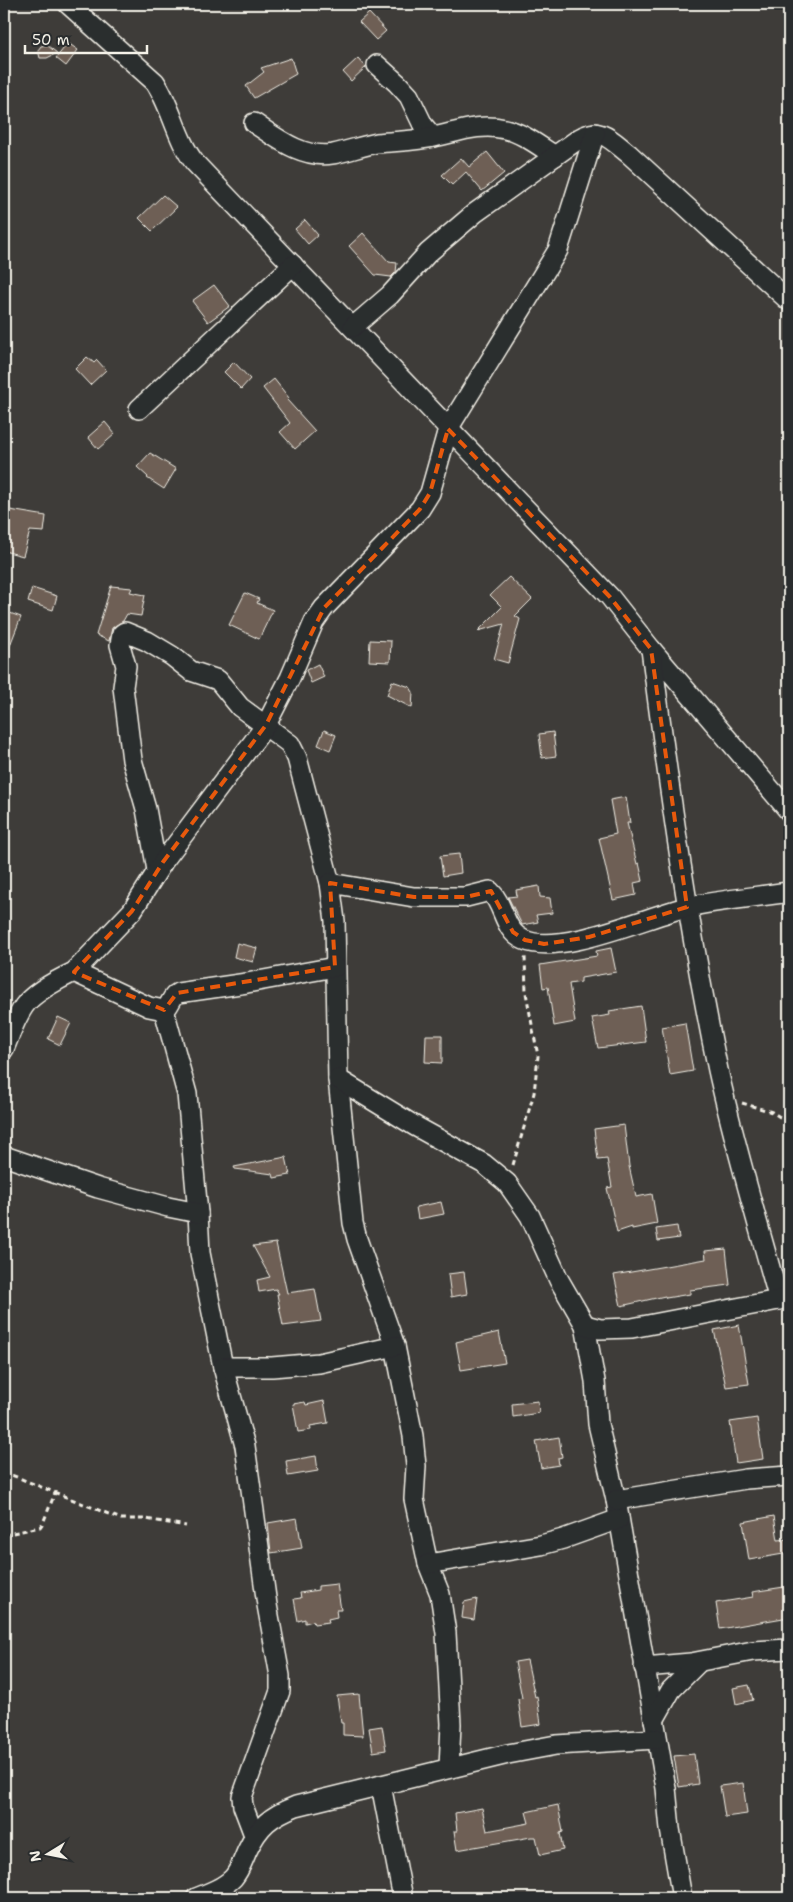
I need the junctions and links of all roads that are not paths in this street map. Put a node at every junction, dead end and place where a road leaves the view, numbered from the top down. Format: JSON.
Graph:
{"nodes":[{"id":1,"x":68,"y":4,"type":"edge"},
{"id":2,"x":377,"y":65,"type":"dead end"},
{"id":3,"x":254,"y":122,"type":"dead end"},
{"id":4,"x":594,"y":133,"type":"junction"},
{"id":5,"x":434,"y":137,"type":"junction"},
{"id":6,"x":555,"y":156,"type":"junction"},
{"id":7,"x":293,"y":265,"type":"junction"},
{"id":8,"x":789,"y":301,"type":"edge"},
{"id":9,"x":353,"y":327,"type":"junction"},
{"id":10,"x":139,"y":409,"type":"dead end"},
{"id":11,"x":448,"y":429,"type":"junction"},
{"id":12,"x":651,"y":649,"type":"junction"},
{"id":13,"x":266,"y":725,"type":"junction"},
{"id":14,"x":789,"y":811,"type":"edge"},
{"id":15,"x":157,"y":870,"type":"junction"},
{"id":16,"x":330,"y":883,"type":"junction"},
{"id":17,"x":789,"y":892,"type":"edge"},
{"id":18,"x":687,"y":907,"type":"junction"},
{"id":19,"x":335,"y":967,"type":"junction"},
{"id":20,"x":74,"y":972,"type":"junction"},
{"id":21,"x":164,"y":1010,"type":"junction"},
{"id":22,"x":4,"y":1049,"type":"edge"},
{"id":23,"x":338,"y":1079,"type":"junction"},
{"id":24,"x":4,"y":1156,"type":"edge"},
{"id":25,"x":198,"y":1213,"type":"junction"},
{"id":26,"x":784,"y":1299,"type":"edge"},
{"id":27,"x":585,"y":1325,"type":"junction"},
{"id":28,"x":395,"y":1346,"type":"junction"},
{"id":29,"x":223,"y":1368,"type":"junction"},
{"id":30,"x":789,"y":1476,"type":"edge"},
{"id":31,"x":616,"y":1500,"type":"junction"},
{"id":32,"x":619,"y":1519,"type":"junction"},
{"id":33,"x":428,"y":1564,"type":"junction"},
{"id":34,"x":789,"y":1648,"type":"edge"},
{"id":35,"x":699,"y":1662,"type":"junction"},
{"id":36,"x":644,"y":1668,"type":"junction"},
{"id":37,"x":654,"y":1720,"type":"junction"},
{"id":38,"x":657,"y":1739,"type":"junction"},
{"id":39,"x":449,"y":1768,"type":"junction"},
{"id":40,"x":381,"y":1784,"type":"junction"},
{"id":41,"x":254,"y":1835,"type":"junction"},
{"id":42,"x":196,"y":1898,"type":"edge"},
{"id":43,"x":403,"y":1898,"type":"edge"},
{"id":44,"x":679,"y":1898,"type":"edge"}],
"edges":[{"from":1,"to":7,"type":"street"},
{"from":2,"to":5,"type":"street"},
{"from":3,"to":5,"type":"street"},
{"from":4,"to":6,"type":"street"},
{"from":4,"to":8,"type":"street"},
{"from":4,"to":11,"type":"street"},
{"from":5,"to":6,"type":"street"},
{"from":6,"to":9,"type":"street"},
{"from":7,"to":9,"type":"street"},
{"from":7,"to":10,"type":"street"},
{"from":9,"to":11,"type":"street"},
{"from":11,"to":12,"type":"street"},
{"from":11,"to":13,"type":"street"},
{"from":12,"to":14,"type":"street"},
{"from":12,"to":18,"type":"street"},
{"from":13,"to":15,"type":"street"},
{"from":13,"to":15,"type":"street"},
{"from":13,"to":16,"type":"street"},
{"from":15,"to":20,"type":"street"},
{"from":16,"to":18,"type":"street"},
{"from":16,"to":19,"type":"street"},
{"from":17,"to":18,"type":"street"},
{"from":18,"to":26,"type":"street"},
{"from":19,"to":21,"type":"street"},
{"from":19,"to":23,"type":"street"},
{"from":20,"to":21,"type":"street"},
{"from":20,"to":22,"type":"street"},
{"from":21,"to":25,"type":"street"},
{"from":23,"to":27,"type":"street"},
{"from":23,"to":28,"type":"street"},
{"from":24,"to":25,"type":"street"},
{"from":25,"to":29,"type":"street"},
{"from":26,"to":27,"type":"street"},
{"from":27,"to":31,"type":"street"},
{"from":28,"to":29,"type":"street"},
{"from":28,"to":33,"type":"street"},
{"from":29,"to":41,"type":"street"},
{"from":30,"to":31,"type":"street"},
{"from":31,"to":32,"type":"street"},
{"from":32,"to":33,"type":"street"},
{"from":32,"to":36,"type":"street"},
{"from":33,"to":39,"type":"street"},
{"from":34,"to":35,"type":"street"},
{"from":35,"to":36,"type":"street"},
{"from":35,"to":37,"type":"street"},
{"from":36,"to":37,"type":"street"},
{"from":37,"to":38,"type":"street"},
{"from":38,"to":39,"type":"street"},
{"from":38,"to":44,"type":"street"},
{"from":39,"to":40,"type":"street"},
{"from":40,"to":41,"type":"street"},
{"from":40,"to":43,"type":"street"},
{"from":41,"to":42,"type":"street"}]}
